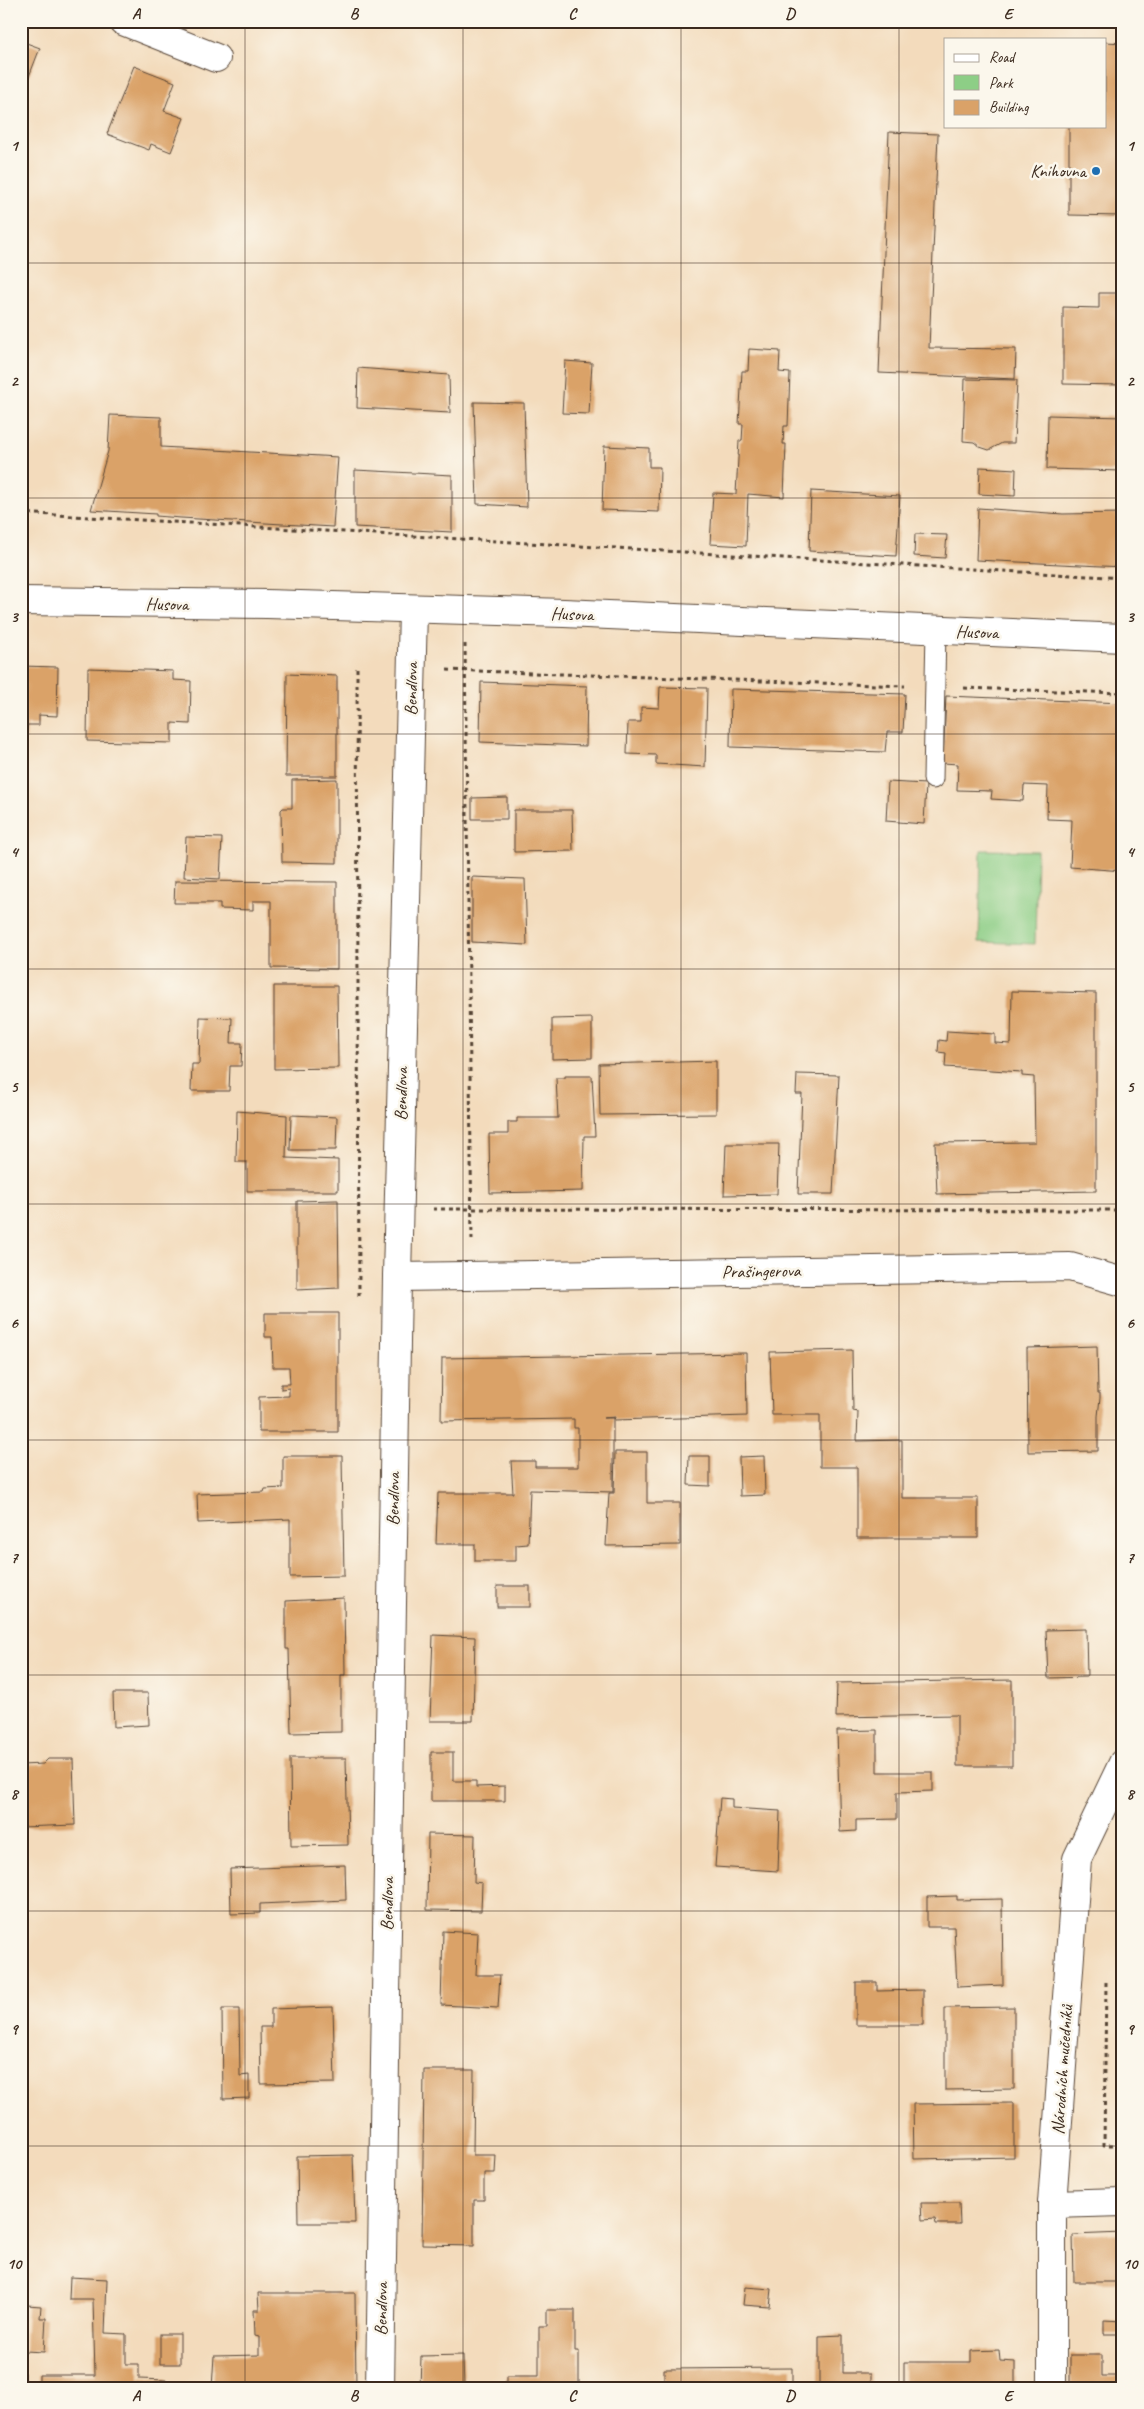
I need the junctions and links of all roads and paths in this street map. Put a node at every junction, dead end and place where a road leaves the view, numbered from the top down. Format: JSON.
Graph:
{"nodes":[{"id":1,"x":123,"y":21,"type":"edge"},
{"id":2,"x":216,"y":58,"type":"dead end"},
{"id":3,"x":21,"y":513,"type":"edge"},
{"id":4,"x":1123,"y":578,"type":"edge"},
{"id":5,"x":21,"y":601,"type":"edge"},
{"id":6,"x":413,"y":610,"type":"junction"},
{"id":7,"x":465,"y":612,"type":"junction"},
{"id":8,"x":936,"y":630,"type":"junction"},
{"id":9,"x":1123,"y":638,"type":"edge"},
{"id":10,"x":411,"y":670,"type":"junction"},
{"id":11,"x":465,"y":671,"type":"junction"},
{"id":12,"x":935,"y":687,"type":"junction"},
{"id":13,"x":1123,"y":693,"type":"edge"},
{"id":14,"x":934,"y":779,"type":"dead end"},
{"id":15,"x":398,"y":1208,"type":"junction"},
{"id":16,"x":471,"y":1209,"type":"junction"},
{"id":17,"x":1123,"y":1210,"type":"edge"},
{"id":18,"x":396,"y":1276,"type":"junction"},
{"id":19,"x":472,"y":1276,"type":"junction"},
{"id":20,"x":1123,"y":1282,"type":"edge"},
{"id":21,"x":1123,"y":1763,"type":"edge"},
{"id":22,"x":1106,"y":1978,"type":"dead end"},
{"id":23,"x":1123,"y":2145,"type":"edge"},
{"id":24,"x":1123,"y":2202,"type":"edge"},
{"id":25,"x":1052,"y":2204,"type":"junction"},
{"id":26,"x":380,"y":2388,"type":"edge"},
{"id":27,"x":1052,"y":2388,"type":"edge"}],
"edges":[{"from":1,"to":2,"type":"street"},
{"from":3,"to":4,"type":"path"},
{"from":5,"to":6,"type":"street","name":"Husova"},
{"from":6,"to":7,"type":"street","name":"Husova"},
{"from":6,"to":10,"type":"street","name":"Bendlova"},
{"from":7,"to":8,"type":"street","name":"Husova"},
{"from":7,"to":11,"type":"path"},
{"from":8,"to":9,"type":"street","name":"Husova"},
{"from":8,"to":12,"type":"lane"},
{"from":10,"to":11,"type":"path"},
{"from":10,"to":15,"type":"street","name":"Bendlova"},
{"from":11,"to":12,"type":"path"},
{"from":11,"to":16,"type":"path"},
{"from":12,"to":13,"type":"path"},
{"from":12,"to":14,"type":"lane"},
{"from":15,"to":16,"type":"path"},
{"from":15,"to":18,"type":"street","name":"Bendlova"},
{"from":16,"to":17,"type":"path"},
{"from":16,"to":19,"type":"path"},
{"from":18,"to":19,"type":"street","name":"Prašingerova"},
{"from":18,"to":26,"type":"street","name":"Bendlova"},
{"from":19,"to":20,"type":"street","name":"Prašingerova"},
{"from":21,"to":25,"type":"street","name":"Národních mučedníků"},
{"from":22,"to":23,"type":"path"},
{"from":24,"to":25,"type":"street"},
{"from":25,"to":27,"type":"street","name":"Národních mučedníků"}]}
